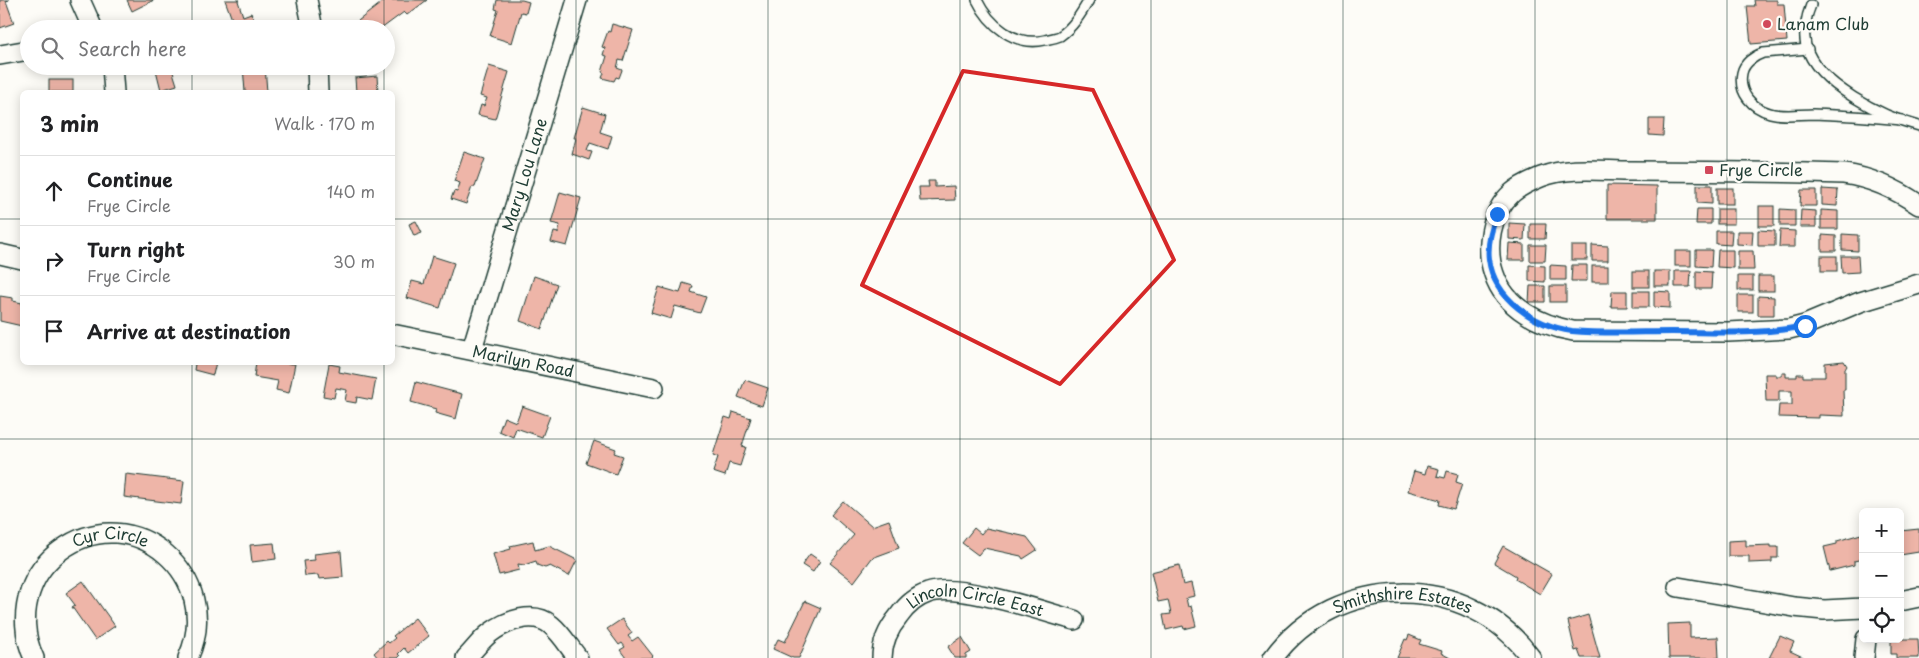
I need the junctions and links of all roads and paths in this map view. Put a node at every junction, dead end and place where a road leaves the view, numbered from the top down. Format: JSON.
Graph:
{"nodes":[{"id":1,"x":80,"y":0,"type":"edge"},
{"id":2,"x":307,"y":0,"type":"edge"},
{"id":3,"x":577,"y":0,"type":"edge"},
{"id":4,"x":977,"y":0,"type":"edge"},
{"id":5,"x":1089,"y":0,"type":"edge"},
{"id":6,"x":1811,"y":5,"type":"dead end"},
{"id":7,"x":89,"y":20,"type":"edge"},
{"id":8,"x":311,"y":20,"type":"edge"},
{"id":9,"x":1808,"y":49,"type":"junction"},
{"id":10,"x":20,"y":52,"type":"edge"},
{"id":11,"x":0,"y":55,"type":"edge"},
{"id":12,"x":113,"y":75,"type":"edge"},
{"id":13,"x":317,"y":75,"type":"edge"},
{"id":14,"x":114,"y":90,"type":"edge"},
{"id":15,"x":318,"y":90,"type":"edge"},
{"id":16,"x":1902,"y":120,"type":"junction"},
{"id":17,"x":1919,"y":126,"type":"edge"},
{"id":18,"x":1919,"y":206,"type":"edge"},
{"id":19,"x":0,"y":254,"type":"edge"},
{"id":20,"x":20,"y":259,"type":"edge"},
{"id":21,"x":1919,"y":284,"type":"edge"},
{"id":22,"x":395,"y":335,"type":"edge"},
{"id":23,"x":472,"y":349,"type":"junction"},
{"id":24,"x":654,"y":388,"type":"dead end"},
{"id":25,"x":1678,"y":587,"type":"dead end"},
{"id":26,"x":1919,"y":597,"type":"edge"},
{"id":27,"x":1904,"y":600,"type":"edge"},
{"id":28,"x":1859,"y":608,"type":"edge"},
{"id":29,"x":1074,"y":620,"type":"dead end"},
{"id":30,"x":1866,"y":643,"type":"edge"},
{"id":31,"x":34,"y":658,"type":"edge"},
{"id":32,"x":188,"y":658,"type":"edge"},
{"id":33,"x":466,"y":658,"type":"edge"},
{"id":34,"x":578,"y":658,"type":"edge"},
{"id":35,"x":882,"y":658,"type":"edge"},
{"id":36,"x":1273,"y":658,"type":"edge"},
{"id":37,"x":1531,"y":658,"type":"edge"},
{"id":38,"x":1864,"y":658,"type":"edge"}],
"edges":[{"from":1,"to":7,"type":"street"},
{"from":2,"to":8,"type":"street"},
{"from":3,"to":23,"type":"street","name":"Mary Lou Lane"},
{"from":4,"to":5,"type":"lane"},
{"from":6,"to":9,"type":"lane"},
{"from":9,"to":16,"type":"lane"},
{"from":9,"to":16,"type":"lane"},
{"from":10,"to":11,"type":"street"},
{"from":12,"to":14,"type":"street"},
{"from":13,"to":15,"type":"street"},
{"from":16,"to":17,"type":"lane"},
{"from":18,"to":21,"type":"street"},
{"from":19,"to":20,"type":"street"},
{"from":22,"to":23,"type":"street","name":"Marilyn Road"},
{"from":23,"to":24,"type":"street","name":"Marilyn Road"},
{"from":25,"to":28,"type":"street"},
{"from":26,"to":27,"type":"street"},
{"from":29,"to":35,"type":"street","name":"Lincoln Circle East"},
{"from":30,"to":38,"type":"street"},
{"from":31,"to":32,"type":"street","name":"Cyr Circle"},
{"from":33,"to":34,"type":"street"},
{"from":36,"to":37,"type":"street","name":"Smithshire Estates"}]}
